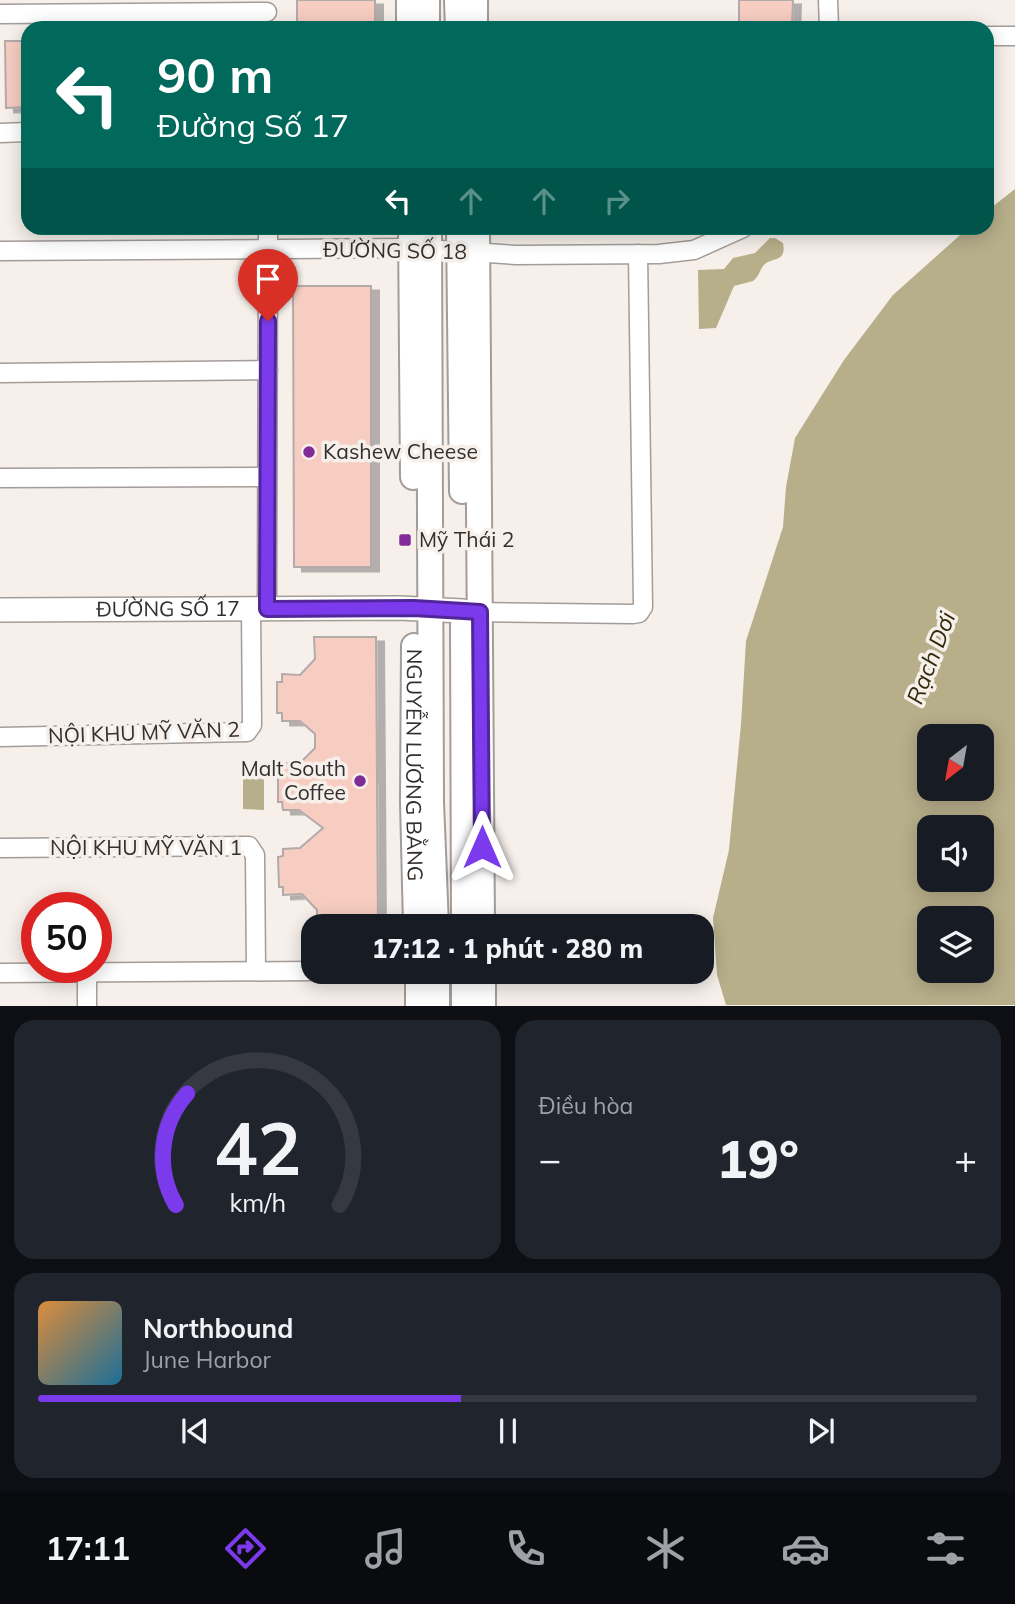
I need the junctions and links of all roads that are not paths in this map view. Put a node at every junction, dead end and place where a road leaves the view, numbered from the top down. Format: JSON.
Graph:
{"nodes":[{"id":1,"x":409,"y":0,"type":"edge"},
{"id":2,"x":427,"y":0,"type":"edge"},
{"id":3,"x":457,"y":0,"type":"edge"},
{"id":4,"x":475,"y":0,"type":"edge"},
{"id":5,"x":828,"y":0,"type":"edge"},
{"id":6,"x":267,"y":13,"type":"edge"},
{"id":7,"x":0,"y":14,"type":"edge"},
{"id":8,"x":409,"y":21,"type":"edge"},
{"id":9,"x":427,"y":21,"type":"edge"},
{"id":10,"x":458,"y":21,"type":"edge"},
{"id":11,"x":475,"y":21,"type":"edge"},
{"id":12,"x":829,"y":21,"type":"edge"},
{"id":13,"x":994,"y":36,"type":"edge"},
{"id":14,"x":1015,"y":36,"type":"edge"},
{"id":15,"x":0,"y":132,"type":"edge"},
{"id":16,"x":21,"y":132,"type":"edge"},
{"id":17,"x":268,"y":235,"type":"edge"},
{"id":18,"x":727,"y":235,"type":"edge"},
{"id":19,"x":420,"y":238,"type":"edge"},
{"id":20,"x":465,"y":244,"type":"edge"},
{"id":21,"x":268,"y":249,"type":"junction"},
{"id":22,"x":0,"y":251,"type":"edge"},
{"id":23,"x":638,"y":254,"type":"junction"},
{"id":24,"x":268,"y":370,"type":"junction"},
{"id":25,"x":0,"y":373,"type":"edge"},
{"id":26,"x":268,"y":477,"type":"junction"},
{"id":27,"x":0,"y":478,"type":"edge"},
{"id":28,"x":259,"y":609,"type":"junction"},
{"id":29,"x":422,"y":609,"type":"junction"},
{"id":30,"x":0,"y":610,"type":"edge"},
{"id":31,"x":471,"y":612,"type":"junction"},
{"id":32,"x":0,"y":737,"type":"edge"},
{"id":33,"x":0,"y":848,"type":"edge"},
{"id":34,"x":416,"y":914,"type":"edge"},
{"id":35,"x":436,"y":914,"type":"edge"},
{"id":36,"x":464,"y":914,"type":"edge"},
{"id":37,"x":482,"y":914,"type":"edge"},
{"id":38,"x":256,"y":971,"type":"junction"},
{"id":39,"x":301,"y":971,"type":"edge"},
{"id":40,"x":0,"y":973,"type":"edge"},
{"id":41,"x":21,"y":973,"type":"edge"},
{"id":42,"x":112,"y":973,"type":"edge"},
{"id":43,"x":87,"y":983,"type":"edge"},
{"id":44,"x":418,"y":984,"type":"edge"},
{"id":45,"x":437,"y":984,"type":"edge"},
{"id":46,"x":464,"y":984,"type":"edge"},
{"id":47,"x":483,"y":984,"type":"edge"},
{"id":48,"x":88,"y":1006,"type":"edge"},
{"id":49,"x":418,"y":1006,"type":"edge"},
{"id":50,"x":438,"y":1006,"type":"edge"},
{"id":51,"x":464,"y":1006,"type":"edge"},
{"id":52,"x":483,"y":1006,"type":"edge"}],
"edges":[{"from":1,"to":8,"type":"main road"},
{"from":2,"to":9,"type":"main road"},
{"from":3,"to":10,"type":"main road"},
{"from":4,"to":11,"type":"main road"},
{"from":5,"to":12,"type":"street"},
{"from":6,"to":7,"type":"street"},
{"from":13,"to":14,"type":"street"},
{"from":15,"to":16,"type":"street"},
{"from":17,"to":21,"type":"street"},
{"from":18,"to":23,"type":"street","name":"ĐƯỜNG SỐ 18"},
{"from":19,"to":20,"type":"street","name":"ĐƯỜNG SỐ 18"},
{"from":19,"to":21,"type":"street","name":"ĐƯỜNG SỐ 18"},
{"from":19,"to":29,"type":"main road","name":"NGUYỄN LƯƠNG BẰNG"},
{"from":20,"to":23,"type":"street","name":"ĐƯỜNG SỐ 18"},
{"from":20,"to":31,"type":"main road"},
{"from":21,"to":22,"type":"street","name":"ĐƯỜNG SỐ 18"},
{"from":21,"to":24,"type":"street"},
{"from":23,"to":31,"type":"street"},
{"from":24,"to":25,"type":"street"},
{"from":24,"to":26,"type":"street"},
{"from":26,"to":27,"type":"street"},
{"from":26,"to":28,"type":"street"},
{"from":28,"to":29,"type":"street","name":"ĐƯỜNG SỐ 17"},
{"from":28,"to":30,"type":"street","name":"ĐƯỜNG SỐ 17"},
{"from":28,"to":32,"type":"street","name":"NỘI KHU MỸ VĂN 2"},
{"from":29,"to":31,"type":"street","name":"ĐƯỜNG SỐ 17"},
{"from":29,"to":34,"type":"main road","name":"NGUYỄN LƯƠNG BẰNG"},
{"from":29,"to":35,"type":"main road","name":"NGUYỄN LƯƠNG BẰNG"},
{"from":31,"to":36,"type":"main road"},
{"from":31,"to":37,"type":"main road"},
{"from":33,"to":38,"type":"street","name":"NỘI KHU MỸ VĂN 1"},
{"from":38,"to":39,"type":"street"},
{"from":38,"to":42,"type":"street"},
{"from":40,"to":41,"type":"street"},
{"from":43,"to":48,"type":"street"},
{"from":44,"to":49,"type":"main road"},
{"from":45,"to":50,"type":"main road"},
{"from":46,"to":51,"type":"main road"},
{"from":47,"to":52,"type":"main road"}]}
